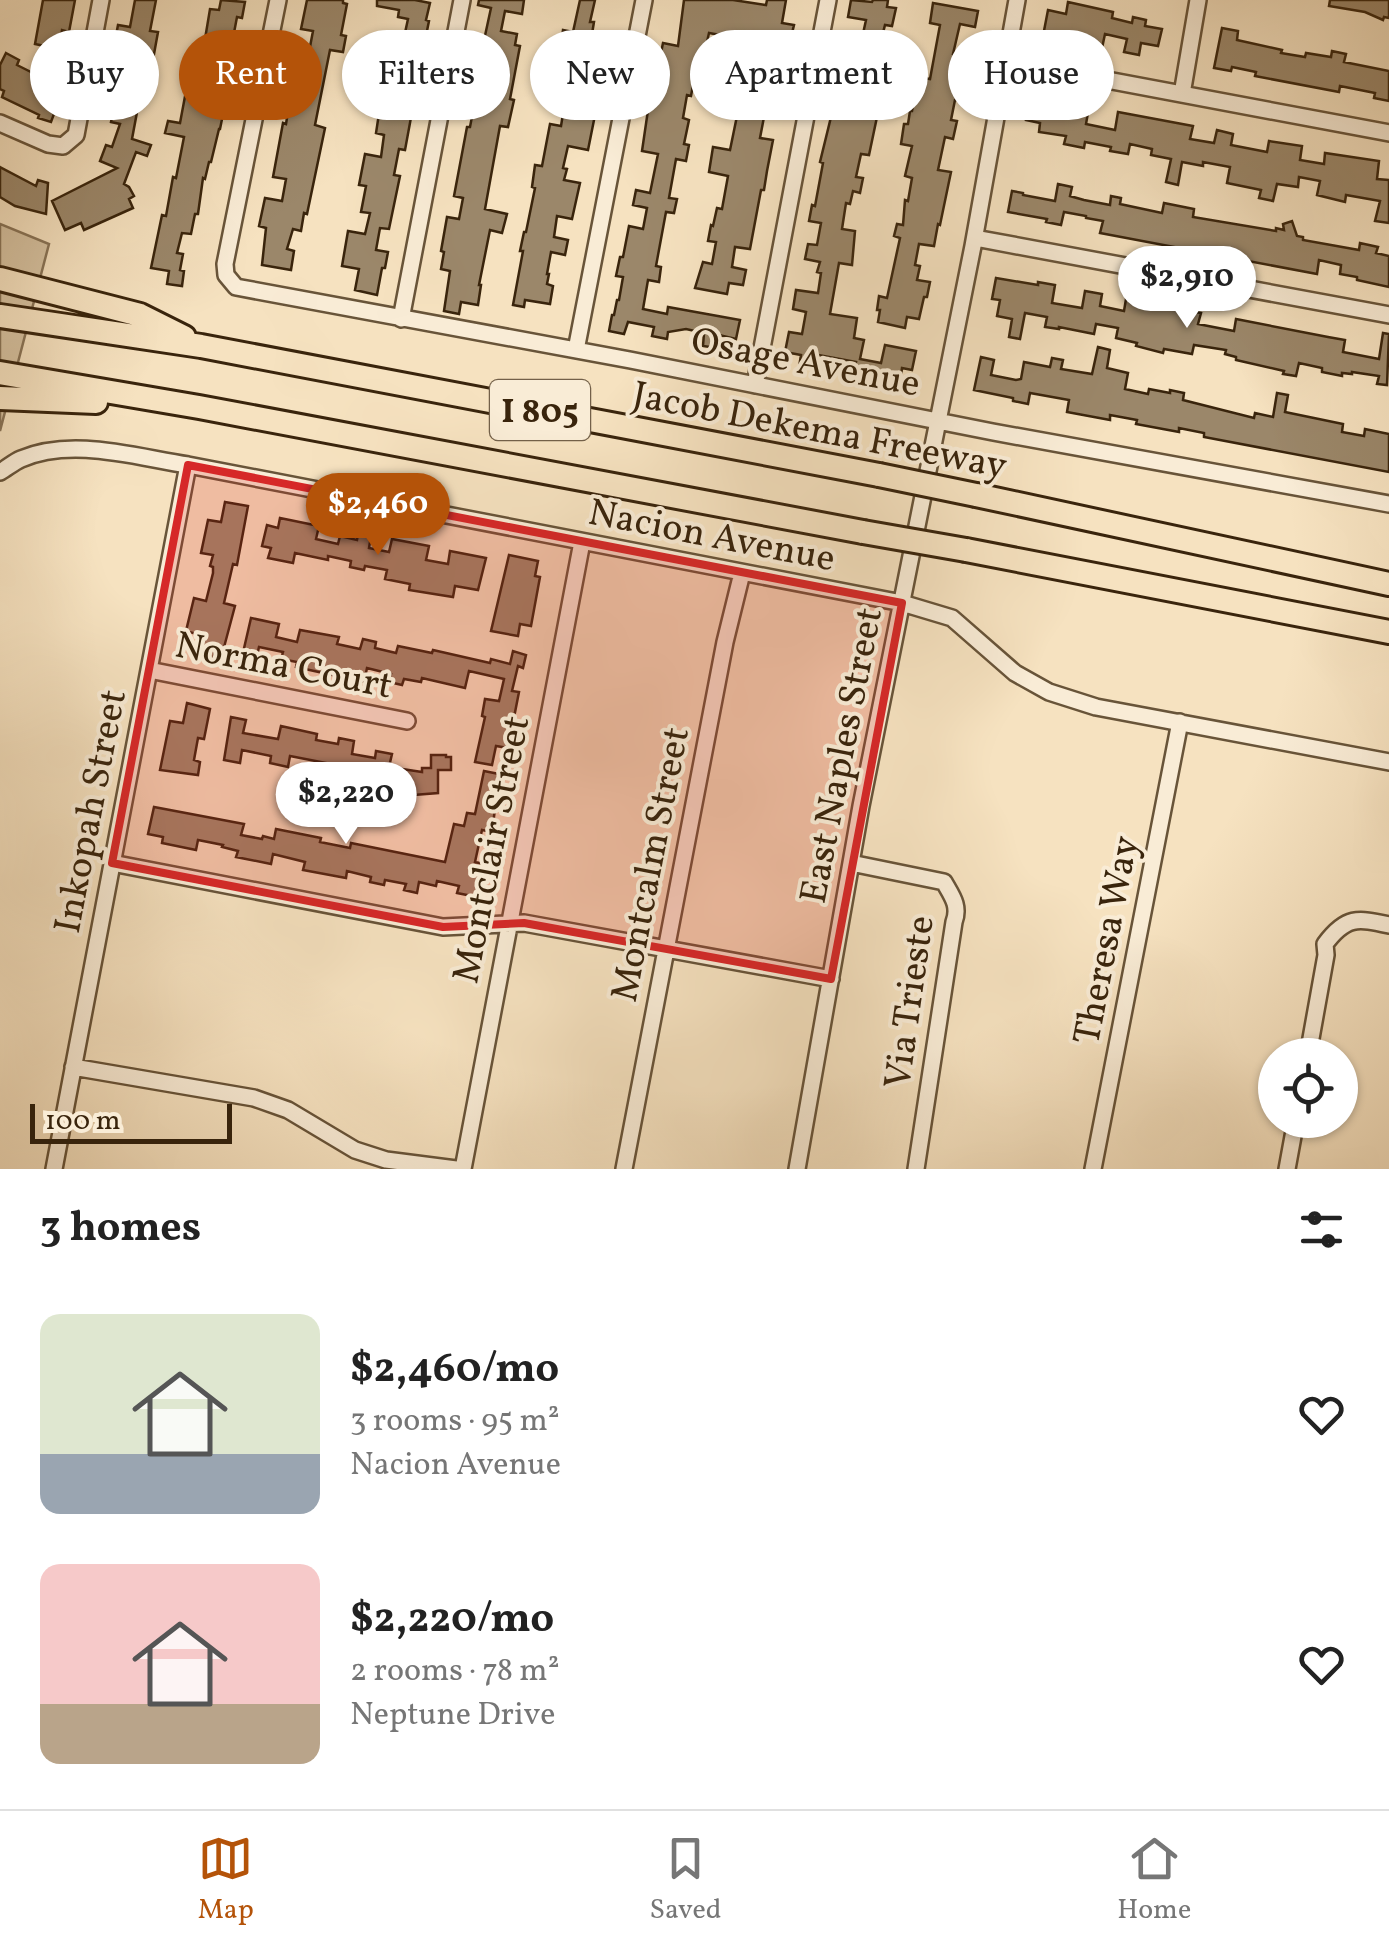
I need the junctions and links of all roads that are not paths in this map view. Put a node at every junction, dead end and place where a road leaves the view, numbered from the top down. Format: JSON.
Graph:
{"nodes":[{"id":1,"x":101,"y":0,"type":"edge"},
{"id":2,"x":278,"y":0,"type":"edge"},
{"id":3,"x":462,"y":0,"type":"edge"},
{"id":4,"x":644,"y":0,"type":"edge"},
{"id":5,"x":828,"y":0,"type":"edge"},
{"id":6,"x":1017,"y":0,"type":"edge"},
{"id":7,"x":1198,"y":0,"type":"edge"},
{"id":8,"x":1012,"y":30,"type":"edge"},
{"id":9,"x":1114,"y":81,"type":"edge"},
{"id":10,"x":1182,"y":94,"type":"junction"},
{"id":11,"x":996,"y":120,"type":"edge"},
{"id":12,"x":0,"y":123,"type":"edge"},
{"id":13,"x":1389,"y":133,"type":"edge"},
{"id":14,"x":975,"y":238,"type":"junction"},
{"id":15,"x":0,"y":279,"type":"edge"},
{"id":16,"x":1389,"y":315,"type":"edge"},
{"id":17,"x":0,"y":316,"type":"edge"},
{"id":18,"x":401,"y":319,"type":"junction"},
{"id":19,"x":201,"y":346,"type":"junction"},
{"id":20,"x":576,"y":350,"type":"junction"},
{"id":21,"x":0,"y":374,"type":"edge"},
{"id":22,"x":755,"y":385,"type":"junction"},
{"id":23,"x":0,"y":398,"type":"edge"},
{"id":24,"x":199,"y":407,"type":"junction"},
{"id":25,"x":938,"y":420,"type":"junction"},
{"id":26,"x":188,"y":465,"type":"junction"},
{"id":27,"x":0,"y":472,"type":"edge"},
{"id":28,"x":976,"y":495,"type":"junction"},
{"id":29,"x":1389,"y":504,"type":"edge"},
{"id":30,"x":582,"y":542,"type":"junction"},
{"id":31,"x":742,"y":573,"type":"junction"},
{"id":32,"x":1389,"y":575,"type":"edge"},
{"id":33,"x":1389,"y":584,"type":"edge"},
{"id":34,"x":902,"y":603,"type":"junction"},
{"id":35,"x":1389,"y":630,"type":"edge"},
{"id":36,"x":149,"y":670,"type":"junction"},
{"id":37,"x":408,"y":721,"type":"dead end"},
{"id":38,"x":1180,"y":722,"type":"junction"},
{"id":39,"x":1389,"y":762,"type":"edge"},
{"id":40,"x":112,"y":863,"type":"junction"},
{"id":41,"x":851,"y":863,"type":"junction"},
{"id":42,"x":509,"y":922,"type":"junction"},
{"id":43,"x":1389,"y":925,"type":"edge"},
{"id":44,"x":666,"y":948,"type":"junction"},
{"id":45,"x":831,"y":978,"type":"junction"},
{"id":46,"x":1311,"y":1038,"type":"edge"},
{"id":47,"x":74,"y":1067,"type":"junction"},
{"id":48,"x":1292,"y":1138,"type":"edge"},
{"id":49,"x":54,"y":1169,"type":"edge"},
{"id":50,"x":460,"y":1169,"type":"edge"},
{"id":51,"x":624,"y":1169,"type":"edge"},
{"id":52,"x":796,"y":1169,"type":"edge"},
{"id":53,"x":916,"y":1169,"type":"edge"},
{"id":54,"x":1093,"y":1169,"type":"edge"},
{"id":55,"x":1286,"y":1169,"type":"edge"}],
"edges":[{"from":1,"to":12,"type":"street"},
{"from":2,"to":18,"type":"street","name":"Osage Avenue"},
{"from":3,"to":18,"type":"street"},
{"from":4,"to":20,"type":"street"},
{"from":5,"to":22,"type":"street"},
{"from":6,"to":8,"type":"street","name":"East Naples Street"},
{"from":7,"to":10,"type":"street"},
{"from":9,"to":10,"type":"street"},
{"from":10,"to":13,"type":"street"},
{"from":11,"to":14,"type":"street","name":"East Naples Street"},
{"from":14,"to":16,"type":"street"},
{"from":14,"to":25,"type":"street","name":"East Naples Street"},
{"from":15,"to":19,"type":"highway"},
{"from":17,"to":19,"type":"highway","name":"Jacob Dekema Freeway","number":"I 805"},
{"from":18,"to":20,"type":"street","name":"Osage Avenue"},
{"from":19,"to":28,"type":"highway","name":"Jacob Dekema Freeway","number":"I 805","bridge":true},
{"from":20,"to":22,"type":"street","name":"Osage Avenue"},
{"from":21,"to":24,"type":"highway","number":"I 805"},
{"from":22,"to":25,"type":"street","name":"Osage Avenue"},
{"from":23,"to":24,"type":"highway"},
{"from":24,"to":35,"type":"highway","number":"I 805","bridge":true},
{"from":25,"to":29,"type":"street","name":"Osage Avenue"},
{"from":25,"to":34,"type":"street","name":"East Naples Street"},
{"from":26,"to":27,"type":"street","name":"Nacion Avenue"},
{"from":26,"to":30,"type":"street","name":"Nacion Avenue"},
{"from":26,"to":36,"type":"street","name":"Inkopah Street"},
{"from":28,"to":32,"type":"highway","name":"Jacob Dekema Freeway","number":"I 805"},
{"from":28,"to":33,"type":"highway"},
{"from":30,"to":31,"type":"street","name":"Nacion Avenue"},
{"from":30,"to":42,"type":"street","name":"Montclair Street"},
{"from":31,"to":34,"type":"street","name":"Nacion Avenue"},
{"from":31,"to":44,"type":"street","name":"Montcalm Street"},
{"from":34,"to":38,"type":"street","name":"Nacion Avenue"},
{"from":34,"to":41,"type":"street","name":"East Naples Street"},
{"from":36,"to":37,"type":"street","name":"Norma Court"},
{"from":36,"to":40,"type":"street","name":"Inkopah Street"},
{"from":38,"to":39,"type":"street","name":"Nacion Avenue"},
{"from":38,"to":54,"type":"street","name":"Theresa Way"},
{"from":40,"to":42,"type":"street"},
{"from":40,"to":47,"type":"street","name":"Inkopah Street"},
{"from":41,"to":45,"type":"street","name":"East Naples Street"},
{"from":41,"to":53,"type":"street","name":"Via Trieste"},
{"from":42,"to":44,"type":"street"},
{"from":42,"to":50,"type":"street","name":"Montclair Street"},
{"from":43,"to":46,"type":"street"},
{"from":44,"to":45,"type":"street"},
{"from":44,"to":51,"type":"street","name":"Montcalm Street"},
{"from":45,"to":52,"type":"street","name":"East Naples Street"},
{"from":47,"to":49,"type":"street","name":"Inkopah Street"},
{"from":47,"to":50,"type":"street"},
{"from":48,"to":55,"type":"street"}]}
